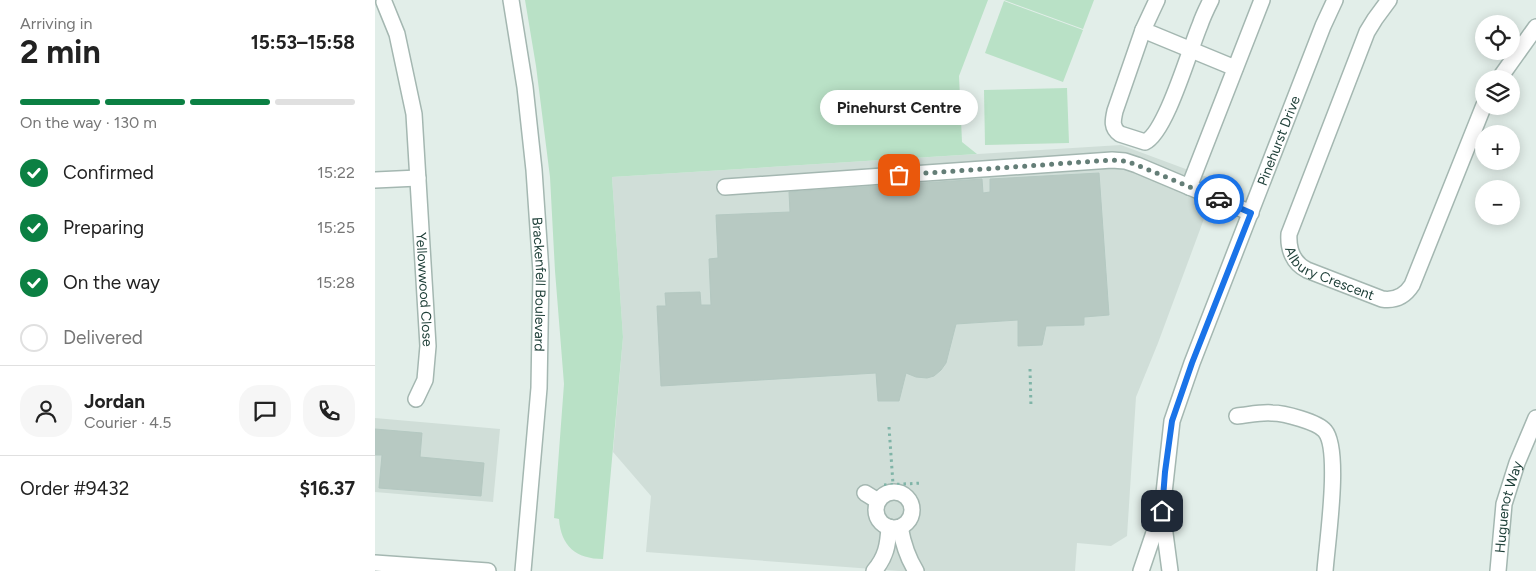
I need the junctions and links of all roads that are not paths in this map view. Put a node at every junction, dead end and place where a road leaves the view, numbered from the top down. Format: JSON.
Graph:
{"nodes":[{"id":1,"x":511,"y":0,"type":"edge"},
{"id":2,"x":1157,"y":0,"type":"edge"},
{"id":3,"x":1211,"y":0,"type":"edge"},
{"id":4,"x":1262,"y":0,"type":"edge"},
{"id":5,"x":1335,"y":0,"type":"edge"},
{"id":6,"x":1389,"y":0,"type":"edge"},
{"id":7,"x":384,"y":2,"type":"dead end"},
{"id":8,"x":1536,"y":27,"type":"edge"},
{"id":9,"x":1143,"y":30,"type":"junction"},
{"id":10,"x":1191,"y":50,"type":"junction"},
{"id":11,"x":1235,"y":68,"type":"junction"},
{"id":12,"x":1505,"y":70,"type":"edge"},
{"id":13,"x":1480,"y":115,"type":"edge"},
{"id":14,"x":375,"y":171,"type":"edge"},
{"id":15,"x":418,"y":174,"type":"junction"},
{"id":16,"x":375,"y":180,"type":"edge"},
{"id":17,"x":725,"y":187,"type":"dead end"},
{"id":18,"x":1189,"y":187,"type":"junction"},
{"id":19,"x":1251,"y":213,"type":"junction"},
{"id":20,"x":415,"y":399,"type":"dead end"},
{"id":21,"x":1237,"y":416,"type":"dead end"},
{"id":22,"x":1536,"y":418,"type":"edge"},
{"id":23,"x":1533,"y":436,"type":"edge"},
{"id":24,"x":865,"y":494,"type":"dead end"},
{"id":25,"x":878,"y":501,"type":"junction"},
{"id":26,"x":1162,"y":511,"type":"junction"},
{"id":27,"x":895,"y":527,"type":"junction"},
{"id":28,"x":375,"y":563,"type":"edge"},
{"id":29,"x":489,"y":571,"type":"edge"},
{"id":30,"x":523,"y":571,"type":"edge"},
{"id":31,"x":874,"y":571,"type":"edge"},
{"id":32,"x":916,"y":571,"type":"edge"},
{"id":33,"x":1141,"y":571,"type":"edge"},
{"id":34,"x":1170,"y":571,"type":"edge"},
{"id":35,"x":1325,"y":571,"type":"edge"},
{"id":36,"x":1497,"y":571,"type":"edge"}],
"edges":[{"from":1,"to":30,"type":"street","name":"Brackenfell Boulevard"},
{"from":2,"to":9,"type":"street"},
{"from":3,"to":10,"type":"street"},
{"from":4,"to":11,"type":"street"},
{"from":5,"to":19,"type":"street","name":"Pinehurst Drive"},
{"from":6,"to":13,"type":"street","name":"Albury Crescent"},
{"from":7,"to":15,"type":"street","name":"Yellowwood Close"},
{"from":8,"to":12,"type":"street"},
{"from":9,"to":10,"type":"street"},
{"from":9,"to":10,"type":"street"},
{"from":10,"to":11,"type":"street"},
{"from":11,"to":18,"type":"street"},
{"from":14,"to":15,"type":"street"},
{"from":15,"to":16,"type":"street"},
{"from":15,"to":20,"type":"street","name":"Yellowwood Close"},
{"from":17,"to":18,"type":"street"},
{"from":18,"to":19,"type":"street"},
{"from":19,"to":26,"type":"street","name":"Pinehurst Drive"},
{"from":21,"to":35,"type":"street"},
{"from":22,"to":23,"type":"street","name":"Huguenot Way"},
{"from":23,"to":36,"type":"street","name":"Huguenot Way"},
{"from":24,"to":25,"type":"street"},
{"from":25,"to":27,"type":"street"},
{"from":25,"to":27,"type":"street"},
{"from":26,"to":33,"type":"street","name":"Pinehurst Drive"},
{"from":26,"to":34,"type":"street","name":"Pinehurst Drive"},
{"from":27,"to":31,"type":"street"},
{"from":27,"to":32,"type":"street"},
{"from":28,"to":29,"type":"street"}]}
